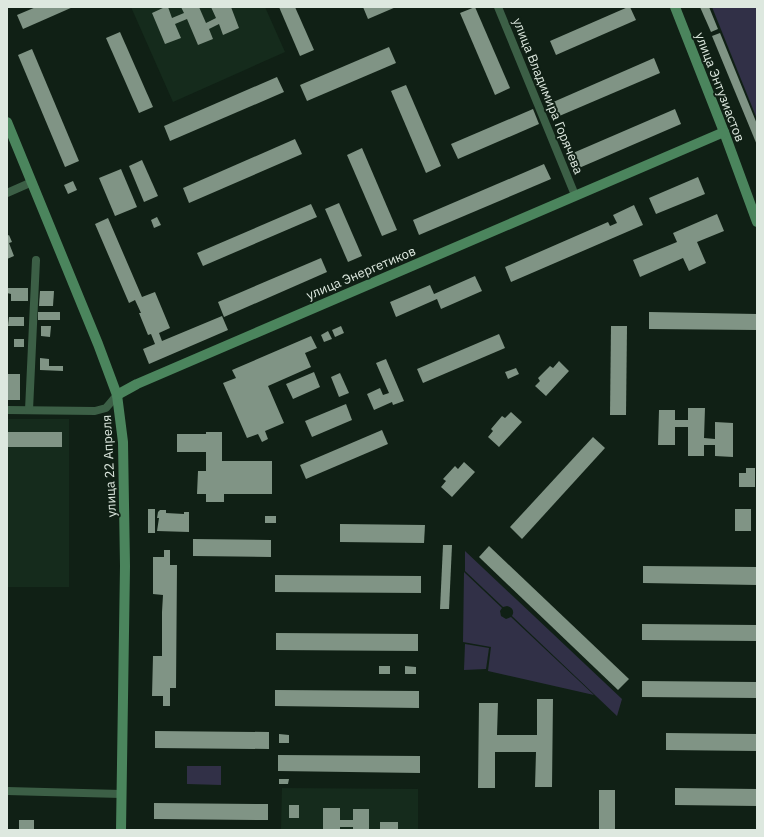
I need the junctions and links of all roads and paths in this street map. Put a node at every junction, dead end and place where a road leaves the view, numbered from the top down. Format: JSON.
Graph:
{"nodes":[{"id":1,"x":498,"y":7,"type":"edge"},
{"id":2,"x":675,"y":7,"type":"edge"},
{"id":3,"x":7,"y":122,"type":"edge"},
{"id":4,"x":724,"y":132,"type":"junction"},
{"id":5,"x":32,"y":182,"type":"junction"},
{"id":6,"x":7,"y":193,"type":"edge"},
{"id":7,"x":575,"y":195,"type":"junction"},
{"id":8,"x":757,"y":222,"type":"edge"},
{"id":9,"x":36,"y":260,"type":"dead end"},
{"id":10,"x":117,"y":395,"type":"junction"},
{"id":11,"x":7,"y":410,"type":"edge"},
{"id":12,"x":29,"y":410,"type":"junction"},
{"id":13,"x":7,"y":791,"type":"edge"},
{"id":14,"x":121,"y":794,"type":"junction"},
{"id":15,"x":121,"y":830,"type":"edge"}],
"edges":[{"from":1,"to":7,"type":"street","name":"улица Владимира Горячева"},
{"from":2,"to":4,"type":"main road","name":"улица Энтузиастов"},
{"from":3,"to":5,"type":"main road","name":"улица 22 Апреля"},
{"from":4,"to":7,"type":"main road","name":"улица Энергетиков"},
{"from":4,"to":8,"type":"main road","name":"улица Энтузиастов"},
{"from":5,"to":6,"type":"street"},
{"from":5,"to":10,"type":"main road","name":"улица 22 Апреля"},
{"from":7,"to":10,"type":"main road","name":"улица Энергетиков"},
{"from":9,"to":12,"type":"street"},
{"from":10,"to":12,"type":"street","name":"улица Энергетиков"},
{"from":10,"to":14,"type":"main road","name":"улица 22 Апреля"},
{"from":11,"to":12,"type":"street","name":"улица Энергетиков"},
{"from":13,"to":14,"type":"street"},
{"from":14,"to":15,"type":"main road","name":"улица 22 Апреля"}]}
